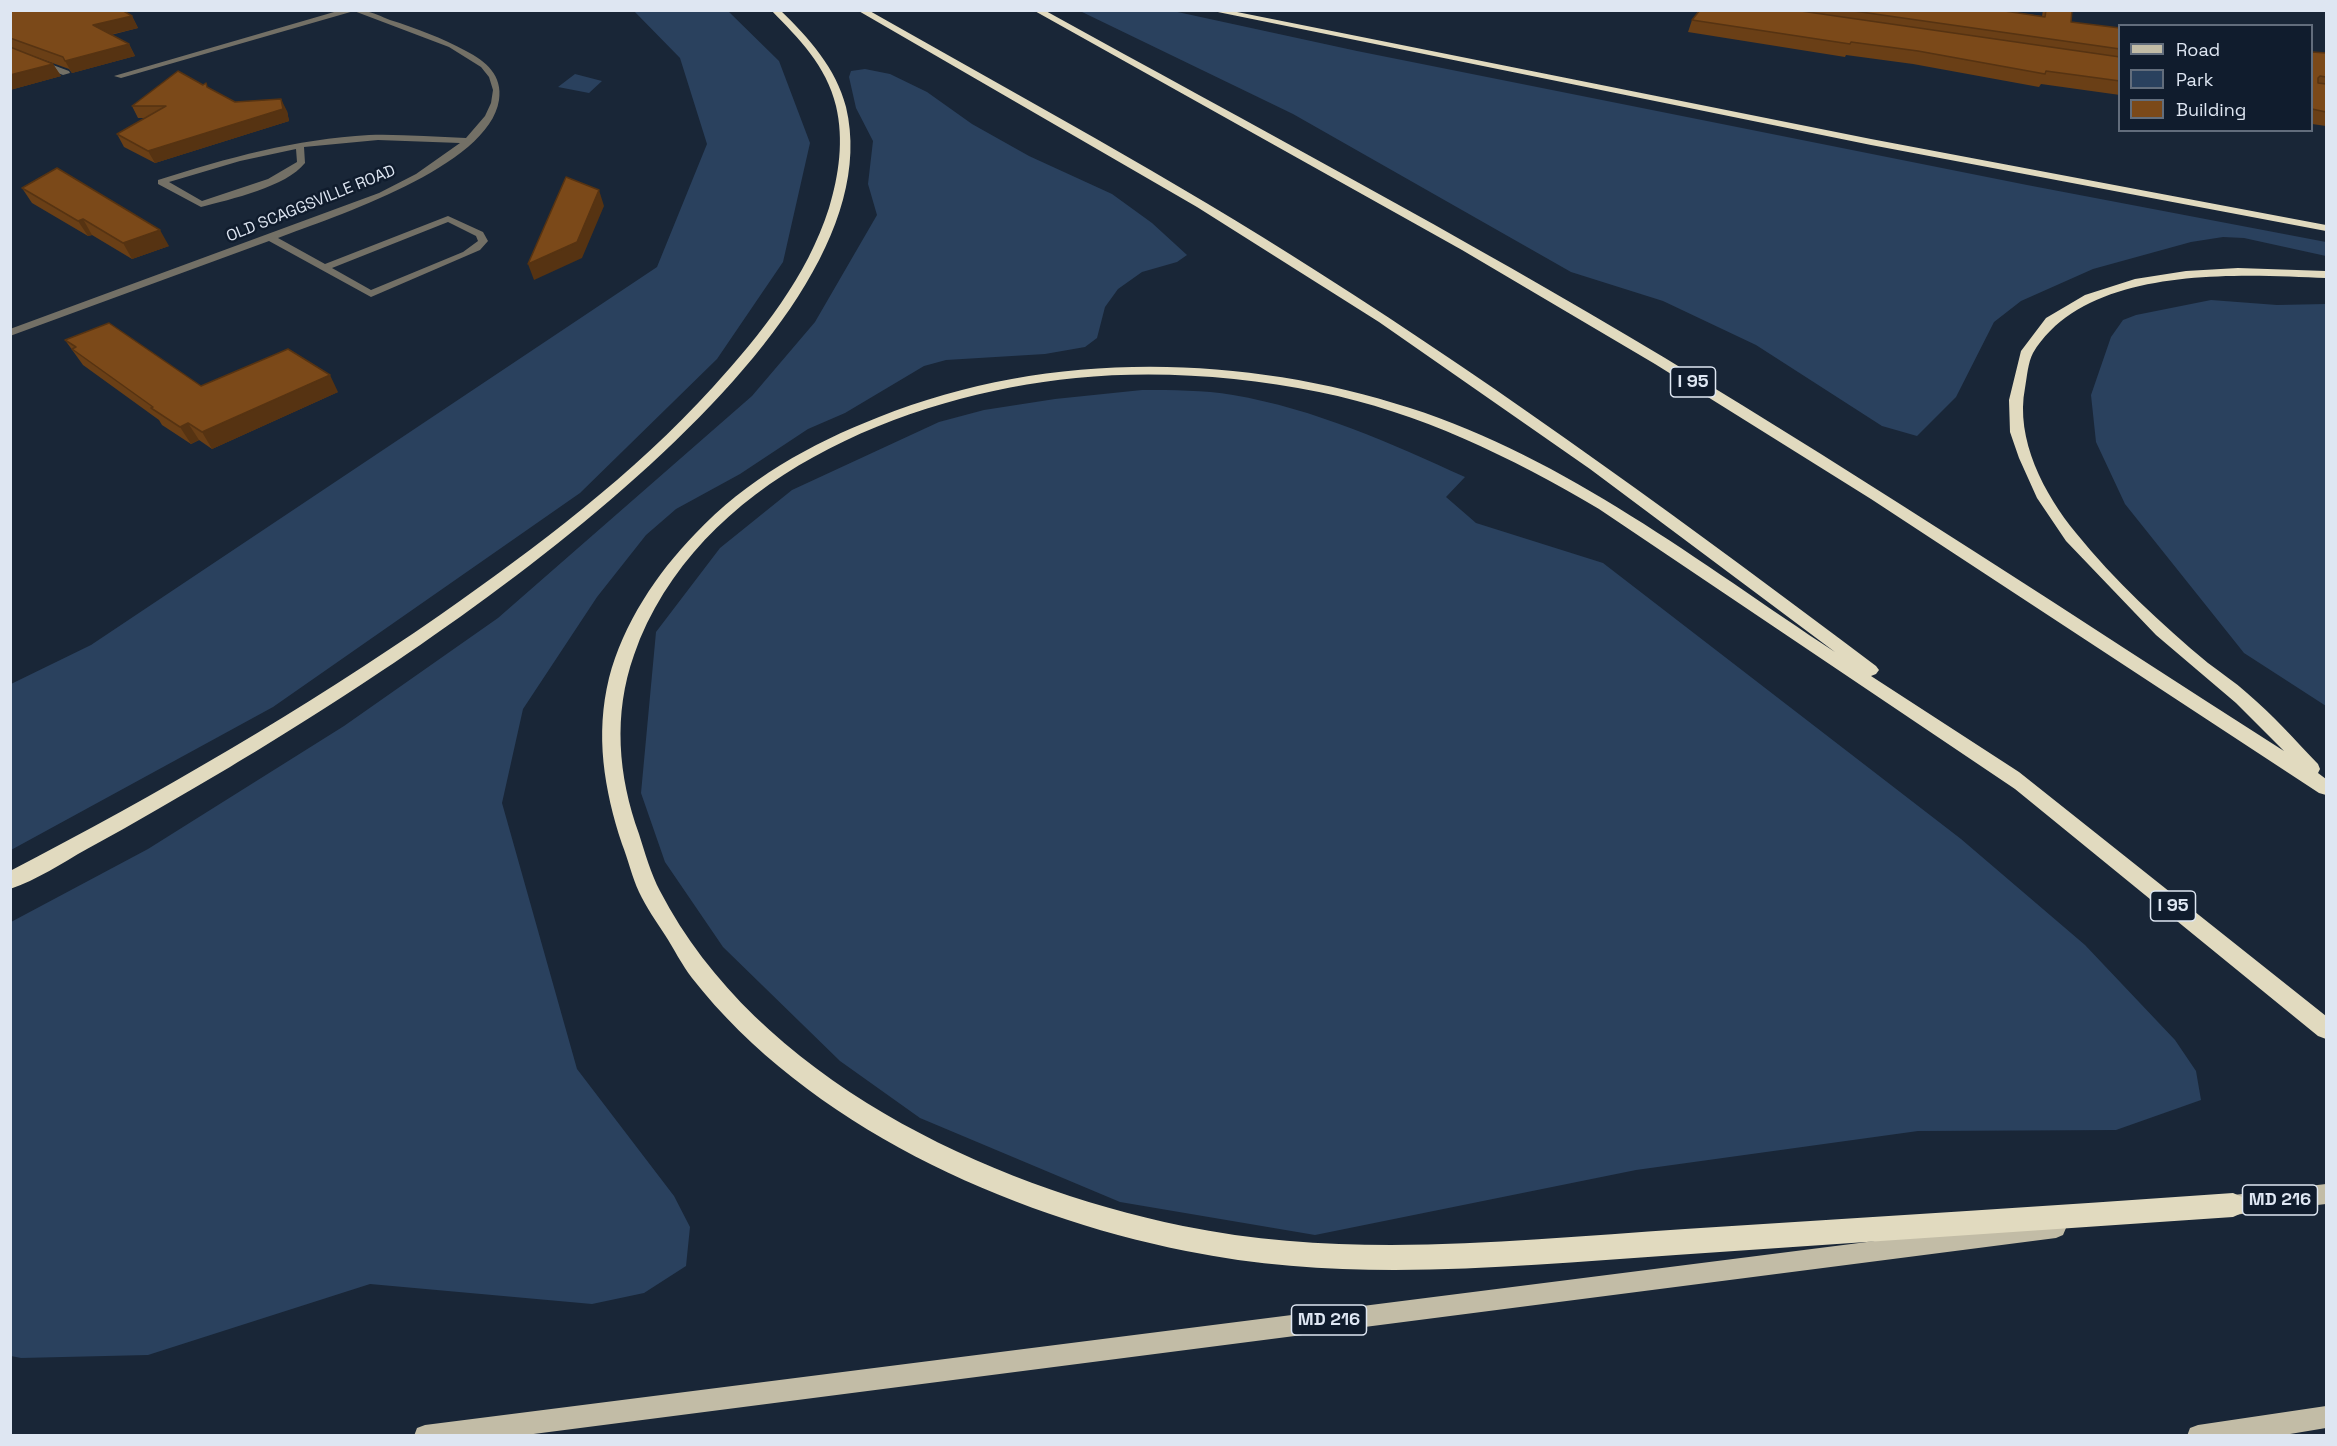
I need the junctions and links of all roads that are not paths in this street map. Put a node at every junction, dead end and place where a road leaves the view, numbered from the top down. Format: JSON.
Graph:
{"nodes":[{"id":1,"x":351,"y":10,"type":"edge"},
{"id":2,"x":356,"y":10,"type":"edge"},
{"id":3,"x":775,"y":10,"type":"edge"},
{"id":4,"x":861,"y":10,"type":"edge"},
{"id":5,"x":1037,"y":10,"type":"edge"},
{"id":6,"x":1212,"y":10,"type":"edge"},
{"id":7,"x":10,"y":51,"type":"edge"},
{"id":8,"x":66,"y":73,"type":"edge"},
{"id":9,"x":118,"y":76,"type":"dead end"},
{"id":10,"x":467,"y":141,"type":"junction"},
{"id":11,"x":299,"y":145,"type":"junction"},
{"id":12,"x":2326,"y":228,"type":"edge"},
{"id":13,"x":270,"y":238,"type":"junction"},
{"id":14,"x":324,"y":268,"type":"junction"},
{"id":15,"x":2326,"y":274,"type":"edge"},
{"id":16,"x":10,"y":333,"type":"edge"},
{"id":17,"x":2020,"y":784,"type":"junction"},
{"id":18,"x":2326,"y":787,"type":"edge"},
{"id":19,"x":10,"y":880,"type":"edge"},
{"id":20,"x":2326,"y":1029,"type":"edge"},
{"id":21,"x":2326,"y":1194,"type":"edge"},
{"id":22,"x":2233,"y":1205,"type":"junction"},
{"id":23,"x":2326,"y":1417,"type":"edge"},
{"id":24,"x":425,"y":1436,"type":"edge"},
{"id":25,"x":2198,"y":1436,"type":"edge"}],
"edges":[{"from":1,"to":9,"type":"street"},
{"from":2,"to":10,"type":"street","name":"OLD SCAGGSVILLE ROAD"},
{"from":3,"to":19,"type":"highway"},
{"from":4,"to":17,"type":"highway","number":"I 95"},
{"from":5,"to":18,"type":"highway","number":"I 95"},
{"from":6,"to":12,"type":"highway"},
{"from":7,"to":8,"type":"street"},
{"from":10,"to":11,"type":"street"},
{"from":10,"to":13,"type":"street","name":"OLD SCAGGSVILLE ROAD"},
{"from":11,"to":11,"type":"street"},
{"from":13,"to":14,"type":"street"},
{"from":13,"to":16,"type":"street","name":"OLD SCAGGSVILLE ROAD"},
{"from":14,"to":14,"type":"street"},
{"from":15,"to":18,"type":"highway"},
{"from":17,"to":20,"type":"highway","number":"I 95"},
{"from":17,"to":22,"type":"highway"},
{"from":21,"to":22,"type":"main road","number":"MD 216"},
{"from":22,"to":24,"type":"main road","number":"MD 216"},
{"from":23,"to":25,"type":"main road"}]}
